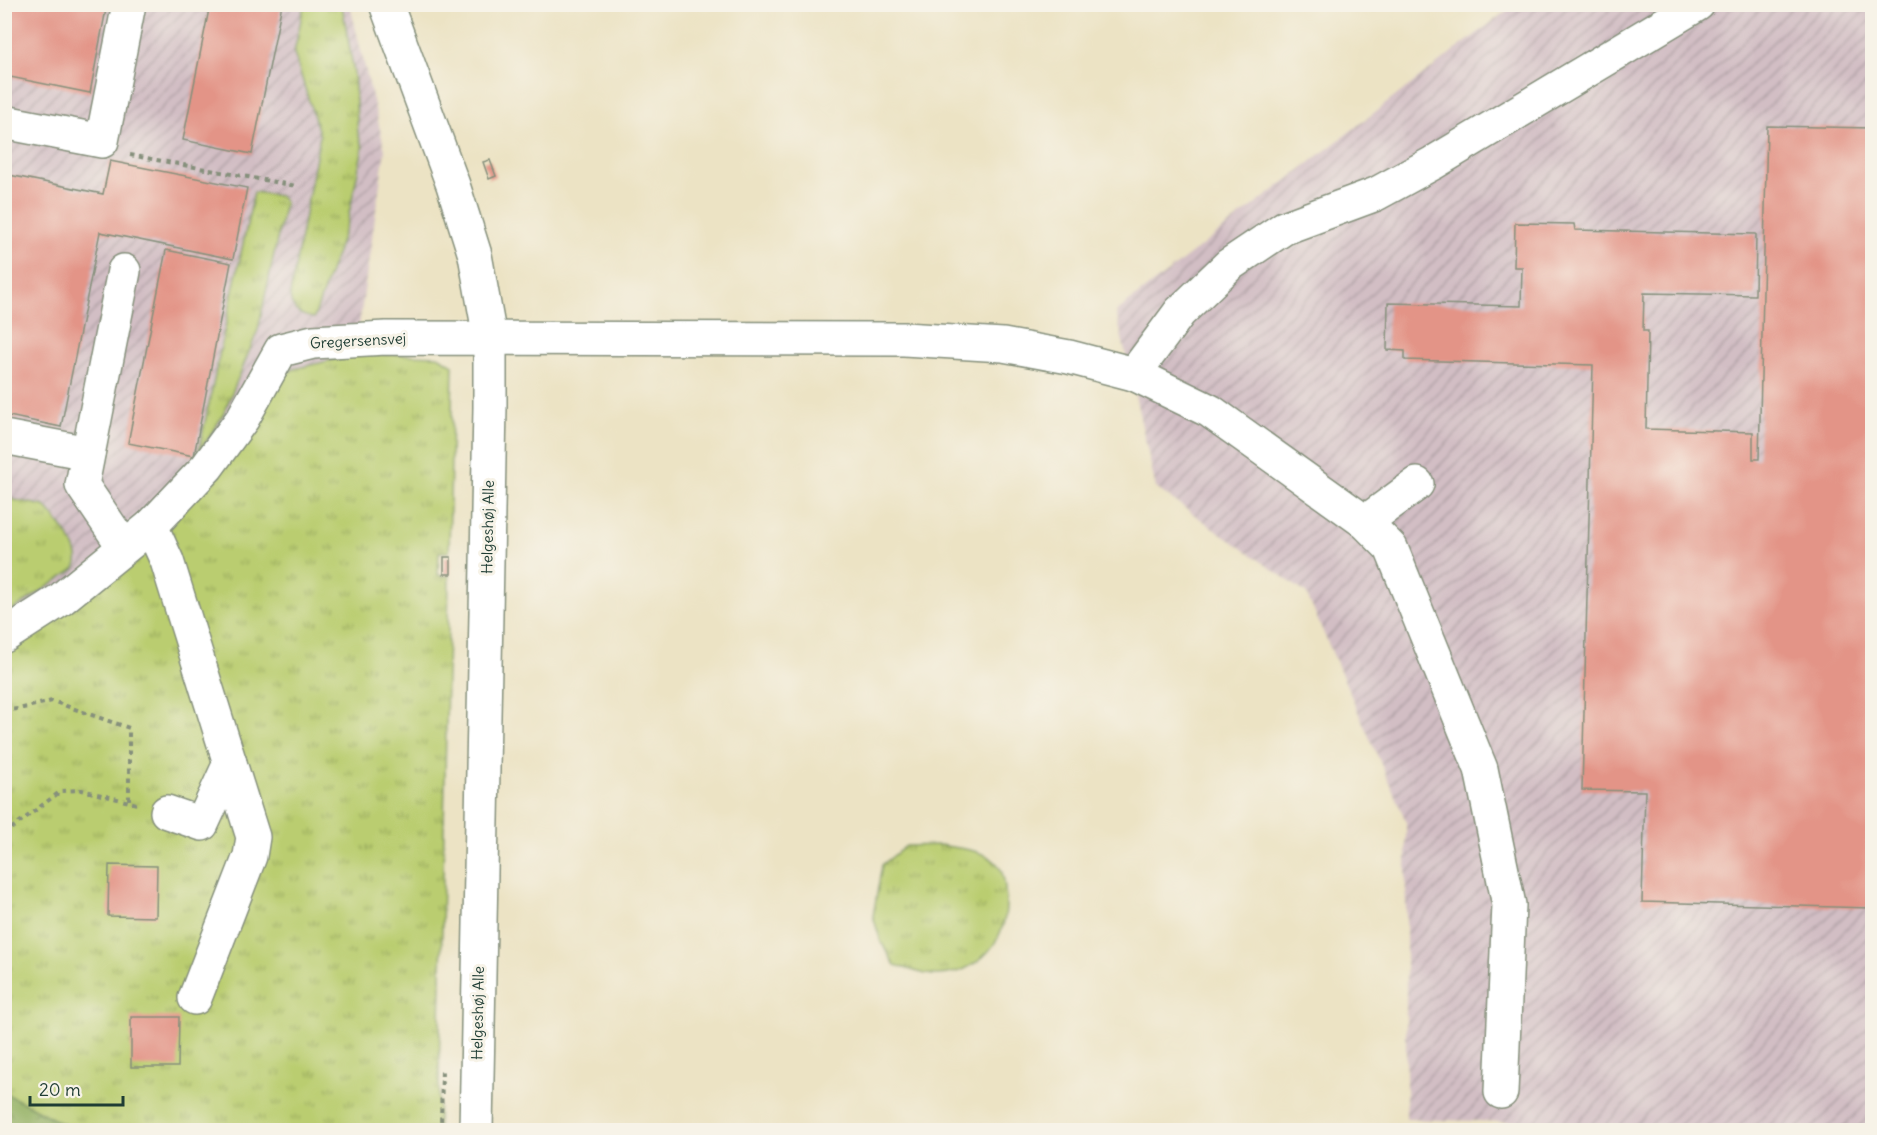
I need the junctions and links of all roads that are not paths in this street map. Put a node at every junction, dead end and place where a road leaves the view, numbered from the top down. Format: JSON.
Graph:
{"nodes":[{"id":1,"x":129,"y":4,"type":"edge"},
{"id":2,"x":386,"y":4,"type":"edge"},
{"id":3,"x":1698,"y":4,"type":"edge"},
{"id":4,"x":9,"y":123,"type":"dead end"},
{"id":5,"x":124,"y":272,"type":"dead end"},
{"id":6,"x":490,"y":338,"type":"junction"},
{"id":7,"x":1134,"y":374,"type":"junction"},
{"id":8,"x":4,"y":437,"type":"edge"},
{"id":9,"x":88,"y":453,"type":"junction"},
{"id":10,"x":1417,"y":484,"type":"dead end"},
{"id":11,"x":1365,"y":522,"type":"junction"},
{"id":12,"x":151,"y":526,"type":"junction"},
{"id":13,"x":124,"y":547,"type":"junction"},
{"id":14,"x":4,"y":636,"type":"edge"},
{"id":15,"x":230,"y":763,"type":"junction"},
{"id":16,"x":167,"y":812,"type":"road end"},
{"id":17,"x":195,"y":998,"type":"dead end"},
{"id":18,"x":1501,"y":1092,"type":"dead end"},
{"id":19,"x":476,"y":1131,"type":"edge"}],
"edges":[{"from":1,"to":4,"type":"street"},
{"from":2,"to":6,"type":"street"},
{"from":3,"to":7,"type":"street"},
{"from":5,"to":9,"type":"street"},
{"from":6,"to":7,"type":"street"},
{"from":6,"to":12,"type":"street","name":"Gregersensvej"},
{"from":6,"to":19,"type":"street","name":"Helgeshøj Alle"},
{"from":7,"to":11,"type":"street"},
{"from":8,"to":9,"type":"street"},
{"from":9,"to":13,"type":"street"},
{"from":10,"to":11,"type":"street"},
{"from":11,"to":18,"type":"street"},
{"from":12,"to":13,"type":"street","name":"Gregersensvej"},
{"from":12,"to":15,"type":"street"},
{"from":13,"to":14,"type":"street","name":"Gregersensvej"},
{"from":15,"to":16,"type":"street"},
{"from":15,"to":17,"type":"street"}]}
